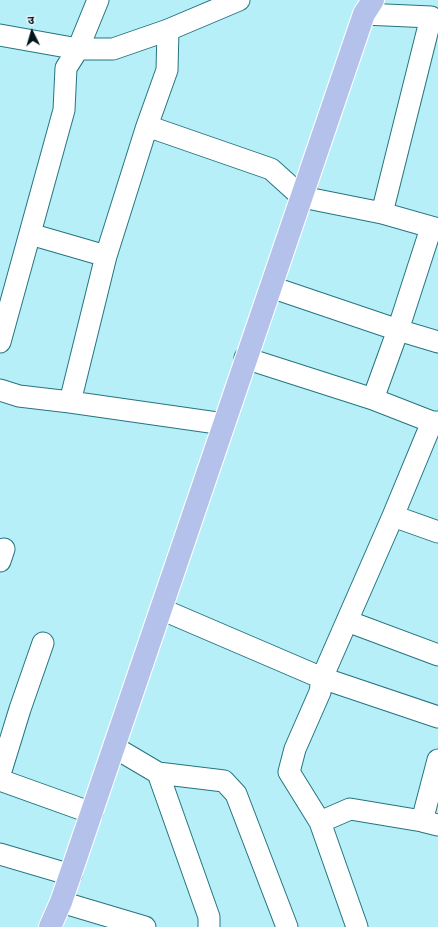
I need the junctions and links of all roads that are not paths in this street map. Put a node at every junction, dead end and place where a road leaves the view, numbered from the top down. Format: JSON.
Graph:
{"nodes":[{"id":1,"x":98,"y":0,"type":"edge"},
{"id":2,"x":239,"y":0,"type":"edge"},
{"id":3,"x":370,"y":4,"type":"edge"},
{"id":4,"x":435,"y":19,"type":"edge"},
{"id":5,"x":168,"y":30,"type":"junction"},
{"id":6,"x":0,"y":36,"type":"edge"},
{"id":7,"x":78,"y":49,"type":"junction"},
{"id":8,"x":147,"y":126,"type":"junction"},
{"id":9,"x":302,"y":197,"type":"junction"},
{"id":10,"x":382,"y":212,"type":"junction"},
{"id":11,"x":435,"y":228,"type":"edge"},
{"id":12,"x":30,"y":234,"type":"junction"},
{"id":13,"x":106,"y":256,"type":"junction"},
{"id":14,"x":271,"y":287,"type":"junction"},
{"id":15,"x":398,"y":330,"type":"junction"},
{"id":16,"x":0,"y":342,"type":"edge"},
{"id":17,"x":438,"y":342,"type":"edge"},
{"id":18,"x":246,"y":358,"type":"junction"},
{"id":19,"x":0,"y":390,"type":"edge"},
{"id":20,"x":373,"y":399,"type":"junction"},
{"id":21,"x":70,"y":402,"type":"junction"},
{"id":22,"x":435,"y":422,"type":"edge"},
{"id":23,"x":224,"y":424,"type":"junction"},
{"id":24,"x":393,"y":516,"type":"junction"},
{"id":25,"x":438,"y":532,"type":"edge"},
{"id":26,"x":161,"y":609,"type":"junction"},
{"id":27,"x":347,"y":621,"type":"junction"},
{"id":28,"x":43,"y":643,"type":"dead end"},
{"id":29,"x":438,"y":655,"type":"edge"},
{"id":30,"x":322,"y":678,"type":"junction"},
{"id":31,"x":438,"y":717,"type":"edge"},
{"id":32,"x":114,"y":747,"type":"junction"},
{"id":33,"x":438,"y":760,"type":"edge"},
{"id":34,"x":158,"y":773,"type":"junction"},
{"id":35,"x":0,"y":774,"type":"edge"},
{"id":36,"x":0,"y":780,"type":"edge"},
{"id":37,"x":92,"y":813,"type":"junction"},
{"id":38,"x":320,"y":822,"type":"junction"},
{"id":39,"x":430,"y":823,"type":"edge"},
{"id":40,"x":0,"y":854,"type":"edge"},
{"id":41,"x":71,"y":875,"type":"junction"},
{"id":42,"x":62,"y":902,"type":"junction"},
{"id":43,"x":50,"y":927,"type":"edge"},
{"id":44,"x":144,"y":927,"type":"edge"},
{"id":45,"x":209,"y":927,"type":"edge"},
{"id":46,"x":287,"y":927,"type":"edge"},
{"id":47,"x":357,"y":927,"type":"edge"}],
"edges":[{"from":1,"to":7,"type":"street"},
{"from":2,"to":5,"type":"street"},
{"from":3,"to":4,"type":"street"},
{"from":3,"to":9,"type":"main road"},
{"from":4,"to":10,"type":"street"},
{"from":5,"to":7,"type":"street"},
{"from":5,"to":8,"type":"street"},
{"from":6,"to":7,"type":"street"},
{"from":7,"to":12,"type":"street"},
{"from":8,"to":9,"type":"street"},
{"from":8,"to":13,"type":"street"},
{"from":9,"to":10,"type":"street"},
{"from":9,"to":14,"type":"main road"},
{"from":10,"to":11,"type":"street"},
{"from":11,"to":15,"type":"street"},
{"from":12,"to":13,"type":"street"},
{"from":12,"to":16,"type":"street"},
{"from":13,"to":21,"type":"street"},
{"from":14,"to":15,"type":"street"},
{"from":14,"to":18,"type":"main road"},
{"from":15,"to":17,"type":"street"},
{"from":15,"to":20,"type":"street"},
{"from":18,"to":20,"type":"street"},
{"from":18,"to":23,"type":"main road"},
{"from":19,"to":21,"type":"street"},
{"from":20,"to":22,"type":"street"},
{"from":21,"to":23,"type":"street"},
{"from":22,"to":24,"type":"street"},
{"from":23,"to":26,"type":"main road"},
{"from":24,"to":25,"type":"street"},
{"from":24,"to":27,"type":"street"},
{"from":26,"to":30,"type":"street"},
{"from":26,"to":32,"type":"main road"},
{"from":27,"to":29,"type":"street"},
{"from":27,"to":30,"type":"street"},
{"from":28,"to":35,"type":"street"},
{"from":30,"to":31,"type":"street"},
{"from":30,"to":38,"type":"street"},
{"from":32,"to":34,"type":"street"},
{"from":32,"to":37,"type":"main road"},
{"from":33,"to":39,"type":"street"},
{"from":34,"to":45,"type":"street"},
{"from":34,"to":46,"type":"street"},
{"from":36,"to":37,"type":"street"},
{"from":37,"to":41,"type":"main road"},
{"from":38,"to":39,"type":"street"},
{"from":38,"to":47,"type":"street"},
{"from":40,"to":41,"type":"street"},
{"from":41,"to":42,"type":"main road"},
{"from":42,"to":43,"type":"main road"},
{"from":42,"to":44,"type":"street"}]}
